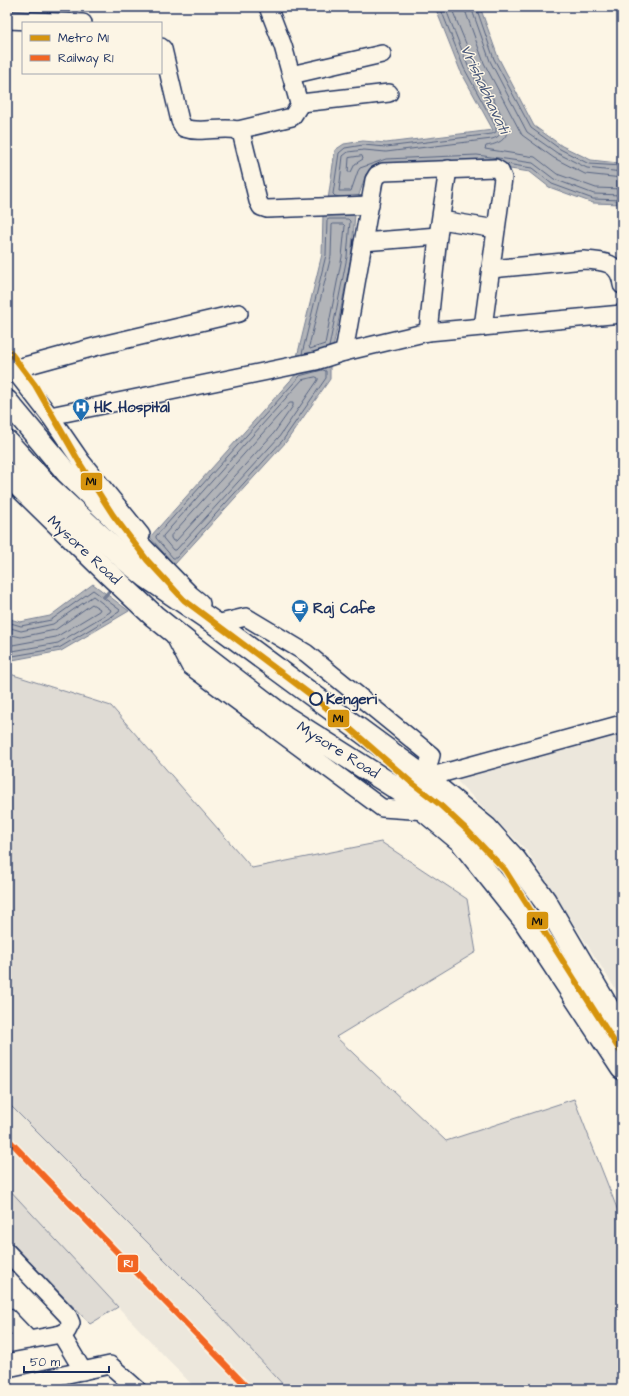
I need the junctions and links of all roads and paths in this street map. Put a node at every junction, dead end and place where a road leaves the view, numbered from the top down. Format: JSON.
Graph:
{"nodes":[{"id":1,"x":268,"y":7,"type":"edge"},
{"id":2,"x":7,"y":20,"type":"edge"},
{"id":3,"x":58,"y":22,"type":"edge"},
{"id":4,"x":162,"y":48,"type":"edge"},
{"id":5,"x":382,"y":54,"type":"dead end"},
{"id":6,"x":291,"y":74,"type":"junction"},
{"id":7,"x":389,"y":93,"type":"dead end"},
{"id":8,"x":301,"y":103,"type":"junction"},
{"id":9,"x":238,"y":130,"type":"junction"},
{"id":10,"x":448,"y":169,"type":"junction"},
{"id":11,"x":357,"y":205,"type":"junction"},
{"id":12,"x":439,"y":228,"type":"junction"},
{"id":13,"x":496,"y":229,"type":"junction"},
{"id":14,"x":363,"y":242,"type":"junction"},
{"id":15,"x":491,"y":269,"type":"junction"},
{"id":16,"x":622,"y":285,"type":"edge"},
{"id":17,"x":239,"y":313,"type":"dead end"},
{"id":18,"x":622,"y":314,"type":"edge"},
{"id":19,"x":483,"y":327,"type":"junction"},
{"id":20,"x":428,"y":332,"type":"junction"},
{"id":21,"x":344,"y":352,"type":"junction"},
{"id":22,"x":11,"y":365,"type":"edge"},
{"id":23,"x":7,"y":401,"type":"edge"},
{"id":24,"x":50,"y":416,"type":"junction"},
{"id":25,"x":7,"y":442,"type":"edge"},
{"id":26,"x":7,"y":474,"type":"edge"},
{"id":27,"x":15,"y":488,"type":"edge"},
{"id":28,"x":155,"y":570,"type":"junction"},
{"id":29,"x":216,"y":624,"type":"junction"},
{"id":30,"x":622,"y":724,"type":"edge"},
{"id":31,"x":425,"y":778,"type":"junction"},
{"id":32,"x":622,"y":1032,"type":"edge"},
{"id":33,"x":622,"y":1068,"type":"edge"},
{"id":34,"x":7,"y":1252,"type":"edge"},
{"id":35,"x":7,"y":1317,"type":"edge"},
{"id":36,"x":61,"y":1334,"type":"junction"},
{"id":37,"x":28,"y":1340,"type":"junction"},
{"id":38,"x":7,"y":1344,"type":"edge"},
{"id":39,"x":83,"y":1370,"type":"junction"},
{"id":40,"x":7,"y":1387,"type":"edge"},
{"id":41,"x":137,"y":1389,"type":"edge"}],
"edges":[{"from":1,"to":6,"type":"street"},
{"from":2,"to":3,"type":"street"},
{"from":4,"to":9,"type":"street"},
{"from":5,"to":6,"type":"street"},
{"from":6,"to":8,"type":"street"},
{"from":7,"to":8,"type":"street"},
{"from":8,"to":9,"type":"street"},
{"from":9,"to":11,"type":"street"},
{"from":10,"to":11,"type":"street"},
{"from":10,"to":12,"type":"street"},
{"from":10,"to":13,"type":"street"},
{"from":11,"to":14,"type":"street"},
{"from":12,"to":13,"type":"street"},
{"from":12,"to":14,"type":"street"},
{"from":12,"to":20,"type":"street"},
{"from":13,"to":15,"type":"street"},
{"from":14,"to":21,"type":"street"},
{"from":15,"to":16,"type":"street"},
{"from":15,"to":19,"type":"street"},
{"from":17,"to":22,"type":"street"},
{"from":18,"to":19,"type":"street"},
{"from":19,"to":20,"type":"street"},
{"from":20,"to":21,"type":"street"},
{"from":21,"to":24,"type":"street"},
{"from":22,"to":24,"type":"street"},
{"from":23,"to":28,"type":"main road"},
{"from":24,"to":28,"type":"street"},
{"from":25,"to":28,"type":"highway","name":"Mysore Road"},
{"from":26,"to":27,"type":"highway","name":"Mysore Road"},
{"from":27,"to":33,"type":"highway","name":"Mysore Road"},
{"from":28,"to":29,"type":"highway","name":"Mysore Road"},
{"from":29,"to":31,"type":"highway","name":"Mysore Road"},
{"from":29,"to":31,"type":"street"},
{"from":30,"to":31,"type":"street"},
{"from":31,"to":32,"type":"highway","name":"Mysore Road"},
{"from":34,"to":36,"type":"street"},
{"from":35,"to":37,"type":"street"},
{"from":36,"to":37,"type":"street"},
{"from":36,"to":39,"type":"street"},
{"from":37,"to":38,"type":"street"},
{"from":39,"to":40,"type":"street"},
{"from":39,"to":41,"type":"street"}]}
